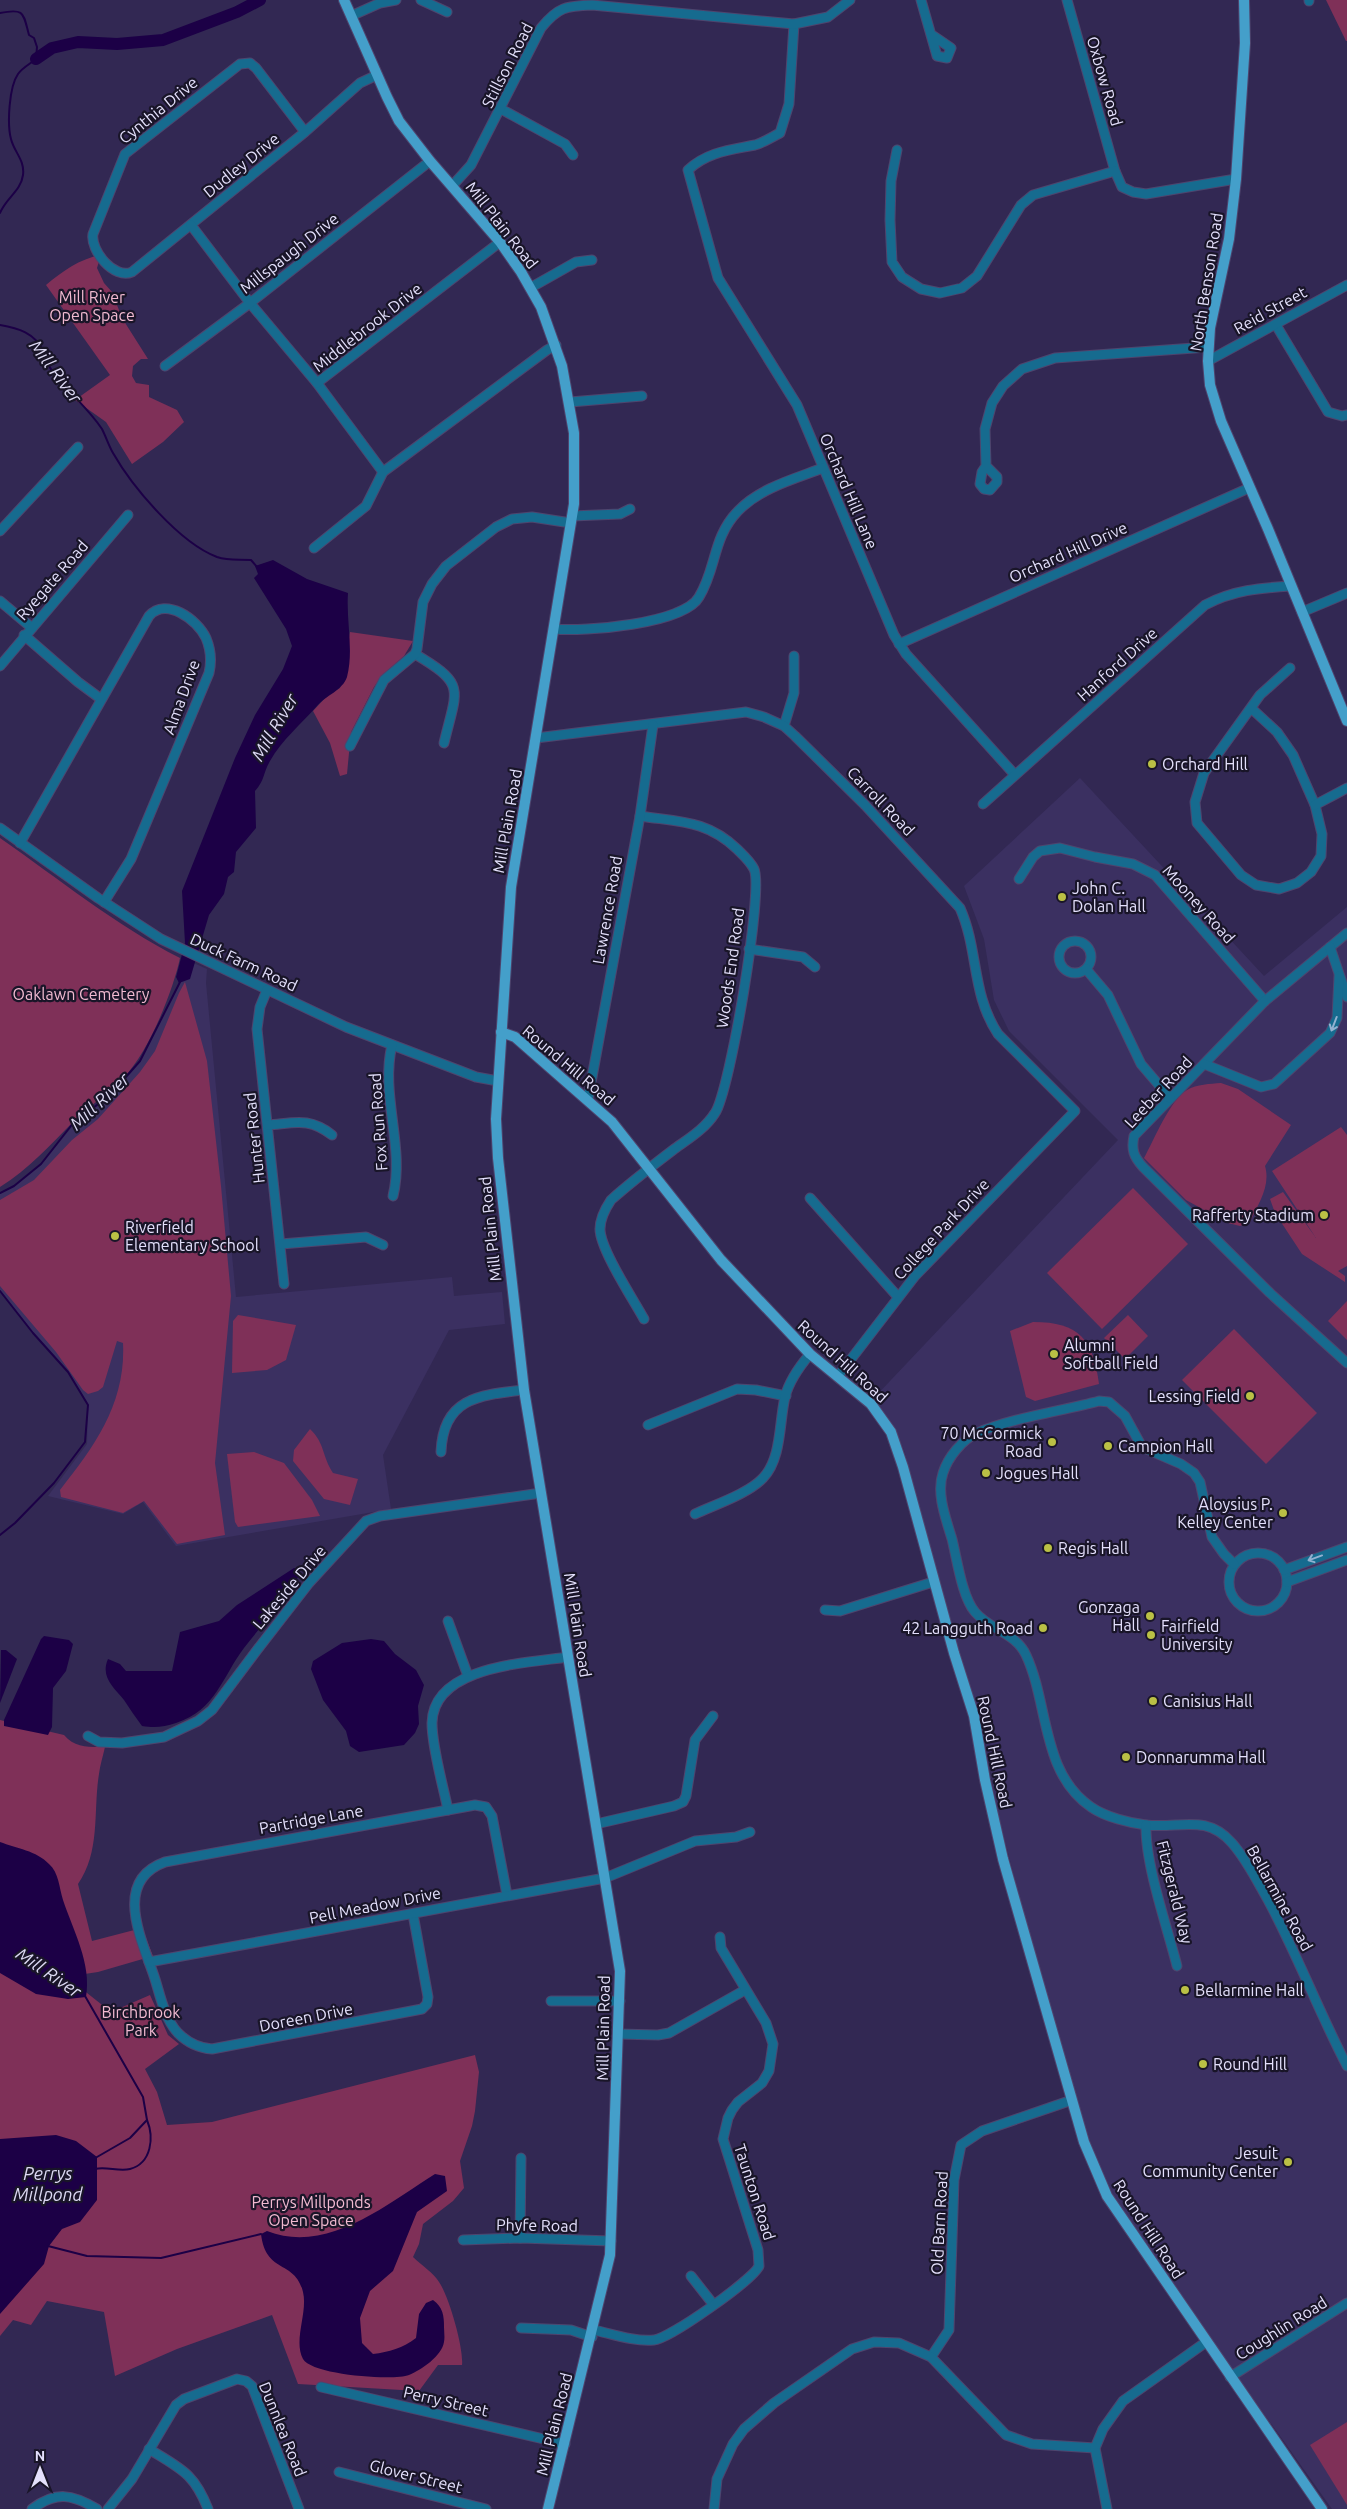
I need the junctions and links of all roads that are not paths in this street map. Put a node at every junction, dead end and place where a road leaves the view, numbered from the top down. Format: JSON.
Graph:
{"nodes":[{"id":1,"x":344,"y":0,"type":"edge"},
{"id":2,"x":396,"y":0,"type":"edge"},
{"id":3,"x":421,"y":0,"type":"edge"},
{"id":4,"x":850,"y":0,"type":"edge"},
{"id":5,"x":921,"y":0,"type":"edge"},
{"id":6,"x":1067,"y":0,"type":"edge"},
{"id":7,"x":1244,"y":0,"type":"edge"},
{"id":8,"x":447,"y":12,"type":"dead end"},
{"id":9,"x":351,"y":16,"type":"junction"},
{"id":10,"x":794,"y":24,"type":"junction"},
{"id":11,"x":932,"y":35,"type":"dead end"},
{"id":12,"x":377,"y":75,"type":"junction"},
{"id":13,"x":501,"y":110,"type":"junction"},
{"id":14,"x":305,"y":132,"type":"junction"},
{"id":15,"x":897,"y":150,"type":"dead end"},
{"id":16,"x":573,"y":155,"type":"dead end"},
{"id":17,"x":430,"y":161,"type":"junction"},
{"id":18,"x":1115,"y":171,"type":"junction"},
{"id":19,"x":1236,"y":178,"type":"junction"},
{"id":20,"x":452,"y":186,"type":"junction"},
{"id":21,"x":191,"y":226,"type":"junction"},
{"id":22,"x":500,"y":242,"type":"junction"},
{"id":23,"x":592,"y":260,"type":"dead end"},
{"id":24,"x":122,"y":274,"type":"joint"},
{"id":25,"x":1347,"y":285,"type":"edge"},
{"id":26,"x":530,"y":288,"type":"junction"},
{"id":27,"x":250,"y":303,"type":"junction"},
{"id":28,"x":1276,"y":325,"type":"junction"},
{"id":29,"x":556,"y":345,"type":"junction"},
{"id":30,"x":1208,"y":348,"type":"junction"},
{"id":31,"x":1208,"y":361,"type":"junction"},
{"id":32,"x":165,"y":366,"type":"dead end"},
{"id":33,"x":317,"y":383,"type":"junction"},
{"id":34,"x":642,"y":396,"type":"dead end"},
{"id":35,"x":570,"y":402,"type":"junction"},
{"id":36,"x":1347,"y":414,"type":"edge"},
{"id":37,"x":78,"y":447,"type":"dead end"},
{"id":38,"x":986,"y":466,"type":"dead end"},
{"id":39,"x":823,"y":468,"type":"junction"},
{"id":40,"x":383,"y":472,"type":"junction"},
{"id":41,"x":1250,"y":488,"type":"junction"},
{"id":42,"x":630,"y":509,"type":"dead end"},
{"id":43,"x":128,"y":515,"type":"dead end"},
{"id":44,"x":572,"y":520,"type":"junction"},
{"id":45,"x":0,"y":531,"type":"edge"},
{"id":46,"x":314,"y":548,"type":"dead end"},
{"id":47,"x":1291,"y":586,"type":"junction"},
{"id":48,"x":1347,"y":593,"type":"edge"},
{"id":49,"x":0,"y":600,"type":"edge"},
{"id":50,"x":1302,"y":612,"type":"junction"},
{"id":51,"x":32,"y":628,"type":"junction"},
{"id":52,"x":554,"y":629,"type":"junction"},
{"id":53,"x":24,"y":635,"type":"junction"},
{"id":54,"x":899,"y":644,"type":"junction"},
{"id":55,"x":414,"y":654,"type":"junction"},
{"id":56,"x":794,"y":656,"type":"dead end"},
{"id":57,"x":0,"y":666,"type":"edge"},
{"id":58,"x":1290,"y":668,"type":"dead end"},
{"id":59,"x":101,"y":699,"type":"junction"},
{"id":60,"x":1251,"y":708,"type":"junction"},
{"id":61,"x":1347,"y":721,"type":"edge"},
{"id":62,"x":653,"y":724,"type":"junction"},
{"id":63,"x":784,"y":726,"type":"junction"},
{"id":64,"x":536,"y":738,"type":"junction"},
{"id":65,"x":444,"y":742,"type":"dead end"},
{"id":66,"x":350,"y":746,"type":"dead end"},
{"id":67,"x":1015,"y":775,"type":"junction"},
{"id":68,"x":1347,"y":788,"type":"edge"},
{"id":69,"x":983,"y":804,"type":"dead end"},
{"id":70,"x":1315,"y":805,"type":"junction"},
{"id":71,"x":640,"y":816,"type":"junction"},
{"id":72,"x":0,"y":828,"type":"edge"},
{"id":73,"x":20,"y":844,"type":"junction"},
{"id":74,"x":1019,"y":879,"type":"dead end"},
{"id":75,"x":104,"y":902,"type":"junction"},
{"id":76,"x":1347,"y":933,"type":"edge"},
{"id":77,"x":1330,"y":947,"type":"junction"},
{"id":78,"x":749,"y":949,"type":"junction"},
{"id":79,"x":815,"y":967,"type":"dead end"},
{"id":80,"x":1086,"y":969,"type":"dead end"},
{"id":81,"x":1339,"y":976,"type":"junction"},
{"id":82,"x":267,"y":990,"type":"junction"},
{"id":83,"x":1347,"y":998,"type":"edge"},
{"id":84,"x":1265,"y":1001,"type":"junction"},
{"id":85,"x":501,"y":1032,"type":"junction"},
{"id":86,"x":392,"y":1045,"type":"junction"},
{"id":87,"x":1204,"y":1064,"type":"junction"},
{"id":88,"x":498,"y":1081,"type":"junction"},
{"id":89,"x":1170,"y":1098,"type":"junction"},
{"id":90,"x":588,"y":1099,"type":"junction"},
{"id":91,"x":1075,"y":1111,"type":"joint"},
{"id":92,"x":268,"y":1126,"type":"junction"},
{"id":93,"x":332,"y":1135,"type":"dead end"},
{"id":94,"x":649,"y":1169,"type":"junction"},
{"id":95,"x":393,"y":1196,"type":"dead end"},
{"id":96,"x":810,"y":1198,"type":"dead end"},
{"id":97,"x":281,"y":1244,"type":"junction"},
{"id":98,"x":383,"y":1245,"type":"dead end"},
{"id":99,"x":284,"y":1284,"type":"dead end"},
{"id":100,"x":898,"y":1297,"type":"junction"},
{"id":101,"x":644,"y":1319,"type":"dead end"},
{"id":102,"x":810,"y":1354,"type":"junction"},
{"id":103,"x":1347,"y":1363,"type":"edge"},
{"id":104,"x":838,"y":1376,"type":"junction"},
{"id":105,"x":524,"y":1390,"type":"junction"},
{"id":106,"x":786,"y":1396,"type":"junction"},
{"id":107,"x":648,"y":1425,"type":"dead end"},
{"id":108,"x":441,"y":1452,"type":"dead end"},
{"id":109,"x":541,"y":1493,"type":"junction"},
{"id":110,"x":694,"y":1514,"type":"dead end"},
{"id":111,"x":1347,"y":1547,"type":"edge"},
{"id":112,"x":1347,"y":1560,"type":"edge"},
{"id":113,"x":1234,"y":1564,"type":"junction"},
{"id":114,"x":1284,"y":1570,"type":"junction"},
{"id":115,"x":934,"y":1582,"type":"junction"},
{"id":116,"x":1287,"y":1582,"type":"junction"},
{"id":117,"x":825,"y":1610,"type":"dead end"},
{"id":118,"x":448,"y":1622,"type":"dead end"},
{"id":119,"x":568,"y":1657,"type":"junction"},
{"id":120,"x":468,"y":1676,"type":"junction"},
{"id":121,"x":713,"y":1716,"type":"dead end"},
{"id":122,"x":88,"y":1736,"type":"dead end"},
{"id":123,"x":448,"y":1810,"type":"junction"},
{"id":124,"x":596,"y":1824,"type":"junction"},
{"id":125,"x":1146,"y":1825,"type":"junction"},
{"id":126,"x":750,"y":1832,"type":"dead end"},
{"id":127,"x":605,"y":1878,"type":"junction"},
{"id":128,"x":507,"y":1895,"type":"junction"},
{"id":129,"x":414,"y":1914,"type":"junction"},
{"id":130,"x":720,"y":1937,"type":"dead end"},
{"id":131,"x":149,"y":1962,"type":"junction"},
{"id":132,"x":1177,"y":1966,"type":"dead end"},
{"id":133,"x":745,"y":1990,"type":"junction"},
{"id":134,"x":551,"y":2001,"type":"dead end"},
{"id":135,"x":620,"y":2001,"type":"junction"},
{"id":136,"x":618,"y":2034,"type":"junction"},
{"id":137,"x":1347,"y":2066,"type":"edge"},
{"id":138,"x":1072,"y":2100,"type":"junction"},
{"id":139,"x":521,"y":2158,"type":"dead end"},
{"id":140,"x":520,"y":2238,"type":"junction"},
{"id":141,"x":463,"y":2240,"type":"dead end"},
{"id":142,"x":611,"y":2241,"type":"junction"},
{"id":143,"x":691,"y":2276,"type":"dead end"},
{"id":144,"x":1347,"y":2303,"type":"edge"},
{"id":145,"x":713,"y":2304,"type":"junction"},
{"id":146,"x":521,"y":2328,"type":"dead end"},
{"id":147,"x":593,"y":2333,"type":"junction"},
{"id":148,"x":1206,"y":2342,"type":"junction"},
{"id":149,"x":931,"y":2357,"type":"junction"},
{"id":150,"x":1230,"y":2377,"type":"junction"},
{"id":151,"x":321,"y":2388,"type":"dead end"},
{"id":152,"x":565,"y":2444,"type":"junction"},
{"id":153,"x":1095,"y":2448,"type":"junction"},
{"id":154,"x":149,"y":2449,"type":"junction"},
{"id":155,"x":339,"y":2472,"type":"dead end"},
{"id":156,"x":32,"y":2509,"type":"edge"},
{"id":157,"x":97,"y":2509,"type":"edge"},
{"id":158,"x":108,"y":2509,"type":"edge"},
{"id":159,"x":208,"y":2509,"type":"edge"},
{"id":160,"x":299,"y":2509,"type":"edge"},
{"id":161,"x":486,"y":2509,"type":"edge"},
{"id":162,"x":548,"y":2509,"type":"edge"},
{"id":163,"x":714,"y":2509,"type":"edge"},
{"id":164,"x":1107,"y":2509,"type":"edge"},
{"id":165,"x":1322,"y":2509,"type":"edge"}],
"edges":[{"from":1,"to":9,"type":"main road","name":"Mill Plain Road"},
{"from":2,"to":9,"type":"street"},
{"from":3,"to":8,"type":"street"},
{"from":4,"to":10,"type":"street","name":"Stillson Road"},
{"from":5,"to":11,"type":"street"},
{"from":6,"to":18,"type":"street","name":"Oxbow Road"},
{"from":7,"to":19,"type":"main road","name":"North Benson Road"},
{"from":9,"to":12,"type":"main road","name":"Mill Plain Road"},
{"from":10,"to":13,"type":"street","name":"Stillson Road"},
{"from":10,"to":39,"type":"street","name":"Orchard Hill Lane"},
{"from":12,"to":14,"type":"street","name":"Dudley Drive"},
{"from":12,"to":17,"type":"main road","name":"Mill Plain Road"},
{"from":13,"to":16,"type":"street"},
{"from":13,"to":20,"type":"street","name":"Stillson Road"},
{"from":14,"to":21,"type":"street","name":"Dudley Drive"},
{"from":14,"to":24,"type":"street","name":"Cynthia Drive"},
{"from":15,"to":18,"type":"street"},
{"from":17,"to":20,"type":"main road","name":"Mill Plain Road"},
{"from":17,"to":27,"type":"street","name":"Millspaugh Drive"},
{"from":18,"to":19,"type":"street"},
{"from":19,"to":30,"type":"main road","name":"North Benson Road"},
{"from":20,"to":22,"type":"main road","name":"Mill Plain Road"},
{"from":21,"to":24,"type":"street","name":"Dudley Drive"},
{"from":21,"to":27,"type":"street"},
{"from":22,"to":26,"type":"main road","name":"Mill Plain Road"},
{"from":22,"to":33,"type":"street","name":"Middlebrook Drive"},
{"from":23,"to":26,"type":"street"},
{"from":25,"to":28,"type":"street","name":"Reid Street"},
{"from":26,"to":29,"type":"main road","name":"Mill Plain Road"},
{"from":27,"to":32,"type":"street","name":"Millspaugh Drive"},
{"from":27,"to":33,"type":"street"},
{"from":28,"to":31,"type":"street","name":"Reid Street"},
{"from":28,"to":36,"type":"street"},
{"from":29,"to":35,"type":"main road","name":"Mill Plain Road"},
{"from":29,"to":40,"type":"street"},
{"from":30,"to":31,"type":"main road","name":"North Benson Road"},
{"from":30,"to":38,"type":"street"},
{"from":31,"to":41,"type":"main road","name":"North Benson Road"},
{"from":33,"to":40,"type":"street","name":"Middlebrook Drive"},
{"from":34,"to":35,"type":"street"},
{"from":35,"to":44,"type":"main road","name":"Mill Plain Road"},
{"from":37,"to":45,"type":"street"},
{"from":39,"to":52,"type":"street"},
{"from":39,"to":54,"type":"street","name":"Orchard Hill Lane"},
{"from":40,"to":46,"type":"street"},
{"from":41,"to":47,"type":"main road","name":"North Benson Road"},
{"from":41,"to":54,"type":"street","name":"Orchard Hill Drive"},
{"from":42,"to":44,"type":"street"},
{"from":43,"to":51,"type":"street","name":"Ryegate Road"},
{"from":44,"to":52,"type":"main road","name":"Mill Plain Road"},
{"from":44,"to":55,"type":"street"},
{"from":47,"to":50,"type":"main road","name":"North Benson Road"},
{"from":47,"to":67,"type":"street","name":"Hanford Drive"},
{"from":48,"to":50,"type":"street"},
{"from":49,"to":51,"type":"street"},
{"from":50,"to":61,"type":"main road","name":"North Benson Road"},
{"from":51,"to":53,"type":"street","name":"Ryegate Road"},
{"from":52,"to":64,"type":"main road","name":"Mill Plain Road"},
{"from":53,"to":57,"type":"street","name":"Ryegate Road"},
{"from":53,"to":59,"type":"street"},
{"from":54,"to":67,"type":"street","name":"Orchard Hill Lane"},
{"from":55,"to":65,"type":"street"},
{"from":55,"to":66,"type":"street"},
{"from":56,"to":63,"type":"street"},
{"from":58,"to":60,"type":"street"},
{"from":59,"to":73,"type":"street","name":"Alma Drive"},
{"from":59,"to":75,"type":"street","name":"Alma Drive"},
{"from":60,"to":70,"type":"street"},
{"from":60,"to":70,"type":"street"},
{"from":62,"to":63,"type":"street","name":"Carroll Road"},
{"from":62,"to":64,"type":"street","name":"Carroll Road"},
{"from":62,"to":71,"type":"street","name":"Lawrence Road"},
{"from":63,"to":91,"type":"street","name":"Carroll Road"},
{"from":64,"to":85,"type":"main road","name":"Mill Plain Road"},
{"from":67,"to":69,"type":"street","name":"Hanford Drive"},
{"from":68,"to":70,"type":"street"},
{"from":71,"to":78,"type":"street","name":"Woods End Road"},
{"from":71,"to":90,"type":"street","name":"Lawrence Road"},
{"from":72,"to":73,"type":"street","name":"Duck Farm Road"},
{"from":73,"to":75,"type":"street","name":"Duck Farm Road"},
{"from":74,"to":84,"type":"street","name":"Mooney Road"},
{"from":75,"to":82,"type":"street","name":"Duck Farm Road"},
{"from":76,"to":77,"type":"street","name":"Leeber Road"},
{"from":77,"to":81,"type":"street"},
{"from":77,"to":84,"type":"street","name":"Leeber Road"},
{"from":78,"to":79,"type":"street"},
{"from":78,"to":94,"type":"street","name":"Woods End Road"},
{"from":80,"to":89,"type":"street"},
{"from":81,"to":83,"type":"street"},
{"from":81,"to":87,"type":"street","one_way":true},
{"from":82,"to":86,"type":"street","name":"Duck Farm Road"},
{"from":82,"to":92,"type":"street","name":"Hunter Road"},
{"from":84,"to":87,"type":"street","name":"Leeber Road"},
{"from":85,"to":88,"type":"main road","name":"Mill Plain Road"},
{"from":85,"to":90,"type":"main road","name":"Round Hill Road"},
{"from":86,"to":88,"type":"street","name":"Duck Farm Road"},
{"from":86,"to":95,"type":"street","name":"Fox Run Road"},
{"from":87,"to":89,"type":"street","name":"Leeber Road"},
{"from":88,"to":105,"type":"main road","name":"Mill Plain Road"},
{"from":89,"to":103,"type":"street","name":"Leeber Road"},
{"from":90,"to":94,"type":"main road","name":"Round Hill Road"},
{"from":91,"to":100,"type":"street","name":"College Park Drive"},
{"from":92,"to":93,"type":"street"},
{"from":92,"to":97,"type":"street","name":"Hunter Road"},
{"from":94,"to":101,"type":"street","name":"Woods End Road"},
{"from":94,"to":102,"type":"main road","name":"Round Hill Road"},
{"from":96,"to":100,"type":"street"},
{"from":97,"to":98,"type":"street"},
{"from":97,"to":99,"type":"street","name":"Hunter Road"},
{"from":100,"to":104,"type":"street","name":"College Park Drive"},
{"from":102,"to":104,"type":"main road","name":"Round Hill Road"},
{"from":102,"to":106,"type":"street"},
{"from":104,"to":115,"type":"main road","name":"Round Hill Road"},
{"from":105,"to":108,"type":"street"},
{"from":105,"to":109,"type":"main road","name":"Mill Plain Road"},
{"from":106,"to":107,"type":"street"},
{"from":106,"to":110,"type":"street"},
{"from":109,"to":119,"type":"main road","name":"Mill Plain Road"},
{"from":109,"to":122,"type":"street","name":"Lakeside Drive"},
{"from":111,"to":114,"type":"street","one_way":true},
{"from":112,"to":116,"type":"street"},
{"from":113,"to":114,"type":"street"},
{"from":113,"to":116,"type":"street"},
{"from":113,"to":125,"type":"street","name":"Bellarmine Road"},
{"from":114,"to":116,"type":"street"},
{"from":115,"to":117,"type":"street"},
{"from":115,"to":138,"type":"main road","name":"Round Hill Road"},
{"from":118,"to":120,"type":"street"},
{"from":119,"to":120,"type":"street"},
{"from":119,"to":124,"type":"main road","name":"Mill Plain Road"},
{"from":120,"to":123,"type":"street"},
{"from":121,"to":124,"type":"street"},
{"from":123,"to":128,"type":"street","name":"Partridge Lane"},
{"from":123,"to":131,"type":"street","name":"Partridge Lane"},
{"from":124,"to":127,"type":"main road","name":"Mill Plain Road"},
{"from":125,"to":132,"type":"street","name":"Fitzgerald Way"},
{"from":125,"to":137,"type":"street","name":"Bellarmine Road"},
{"from":126,"to":127,"type":"street","name":"Pell Meadow Drive"},
{"from":127,"to":128,"type":"street","name":"Pell Meadow Drive"},
{"from":127,"to":135,"type":"main road","name":"Mill Plain Road"},
{"from":128,"to":129,"type":"street","name":"Pell Meadow Drive"},
{"from":129,"to":131,"type":"street","name":"Pell Meadow Drive"},
{"from":129,"to":131,"type":"street","name":"Doreen Drive"},
{"from":130,"to":133,"type":"street","name":"Taunton Road"},
{"from":133,"to":136,"type":"street"},
{"from":133,"to":145,"type":"street","name":"Taunton Road"},
{"from":134,"to":135,"type":"street"},
{"from":135,"to":136,"type":"main road","name":"Mill Plain Road"},
{"from":136,"to":142,"type":"main road","name":"Mill Plain Road"},
{"from":138,"to":148,"type":"main road","name":"Round Hill Road"},
{"from":138,"to":149,"type":"street","name":"Old Barn Road"},
{"from":139,"to":140,"type":"street"},
{"from":140,"to":141,"type":"street","name":"Phyfe Road"},
{"from":140,"to":142,"type":"street","name":"Phyfe Road"},
{"from":142,"to":147,"type":"main road","name":"Mill Plain Road"},
{"from":143,"to":145,"type":"street"},
{"from":144,"to":150,"type":"street","name":"Coughlin Road"},
{"from":145,"to":147,"type":"street","name":"Taunton Road"},
{"from":146,"to":147,"type":"street","name":"Taunton Road"},
{"from":147,"to":152,"type":"main road","name":"Mill Plain Road"},
{"from":148,"to":150,"type":"main road","name":"Round Hill Road"},
{"from":148,"to":153,"type":"street"},
{"from":149,"to":153,"type":"street"},
{"from":149,"to":163,"type":"street"},
{"from":150,"to":165,"type":"main road","name":"Round Hill Road"},
{"from":151,"to":152,"type":"street","name":"Perry Street"},
{"from":152,"to":162,"type":"main road","name":"Mill Plain Road"},
{"from":153,"to":164,"type":"street"},
{"from":154,"to":158,"type":"street","name":"Dunnlea Road"},
{"from":154,"to":159,"type":"street"},
{"from":154,"to":160,"type":"street","name":"Dunnlea Road"},
{"from":155,"to":161,"type":"street","name":"Glover Street"},
{"from":156,"to":157,"type":"street"}]}
